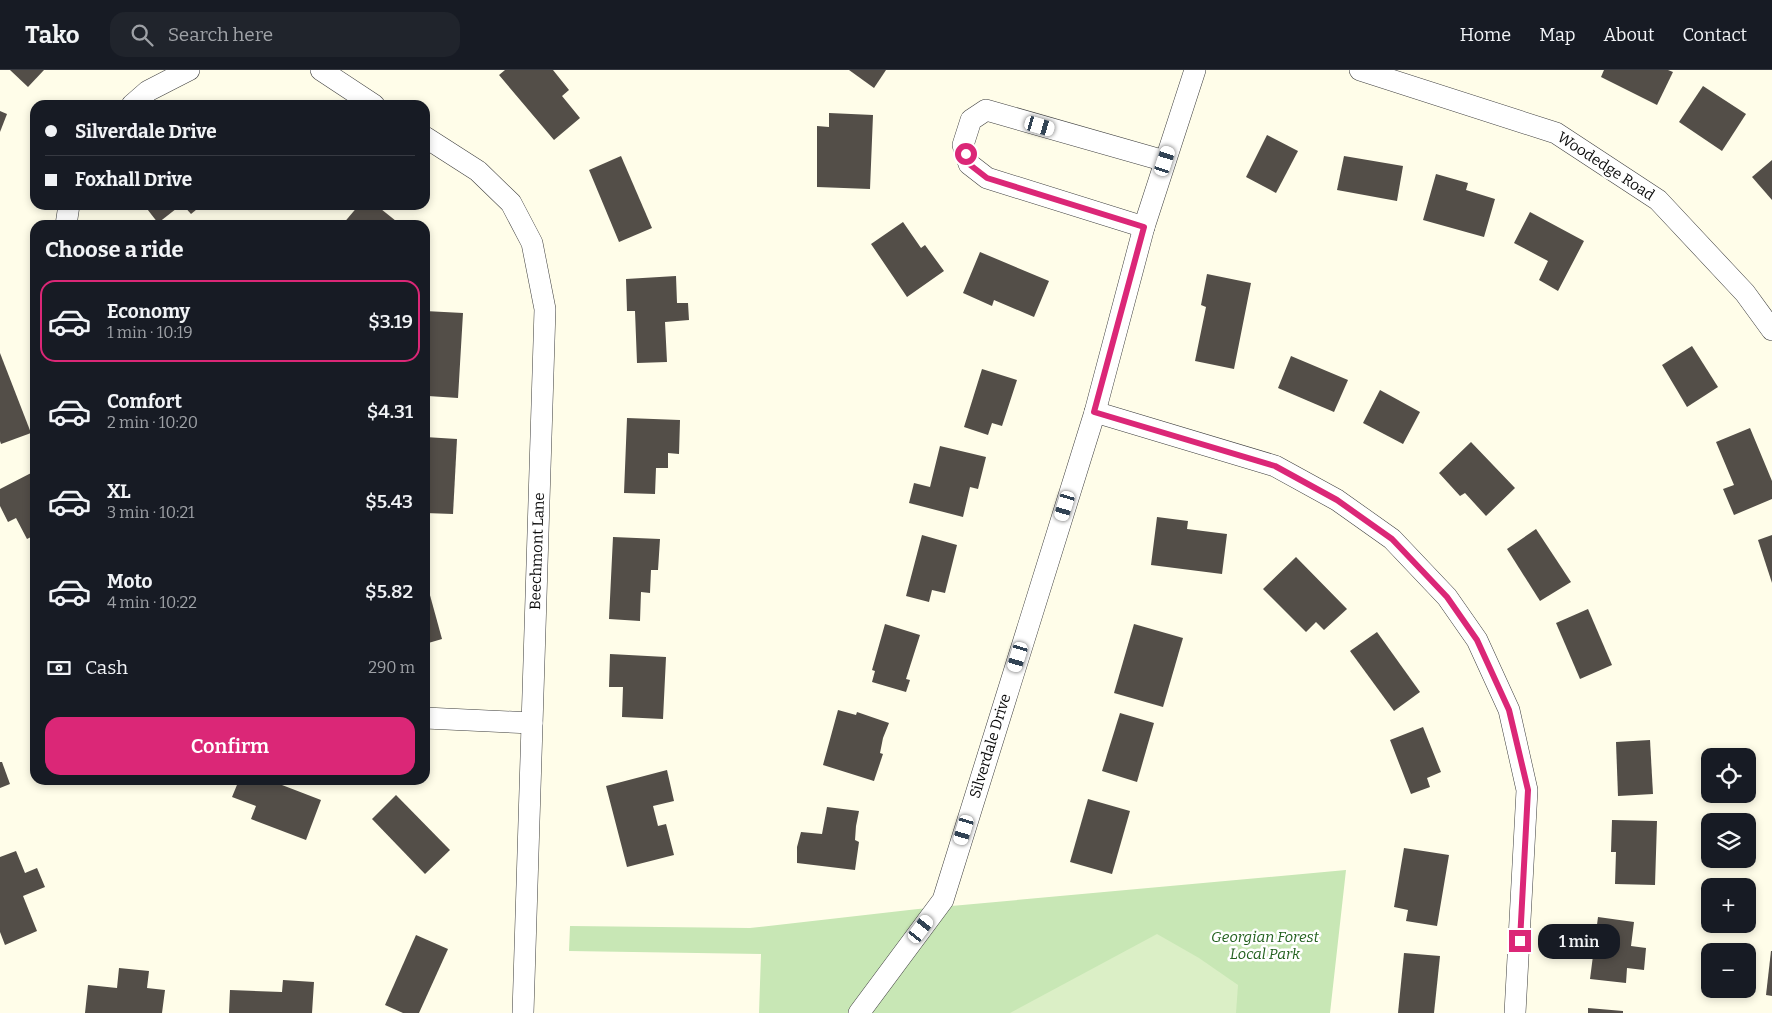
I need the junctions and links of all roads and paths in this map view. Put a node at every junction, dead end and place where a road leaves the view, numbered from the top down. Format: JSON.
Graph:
{"nodes":[{"id":1,"x":189,"y":70,"type":"edge"},
{"id":2,"x":321,"y":70,"type":"edge"},
{"id":3,"x":1195,"y":70,"type":"edge"},
{"id":4,"x":1360,"y":70,"type":"edge"},
{"id":5,"x":138,"y":100,"type":"edge"},
{"id":6,"x":366,"y":100,"type":"edge"},
{"id":7,"x":430,"y":140,"type":"edge"},
{"id":8,"x":1165,"y":161,"type":"junction"},
{"id":9,"x":1144,"y":227,"type":"junction"},
{"id":10,"x":1772,"y":330,"type":"edge"},
{"id":11,"x":1094,"y":412,"type":"junction"},
{"id":12,"x":430,"y":718,"type":"edge"},
{"id":13,"x":532,"y":723,"type":"junction"},
{"id":14,"x":524,"y":1013,"type":"edge"},
{"id":15,"x":859,"y":1013,"type":"edge"},
{"id":16,"x":1515,"y":1013,"type":"edge"}],
"edges":[{"from":1,"to":5,"type":"street"},
{"from":2,"to":6,"type":"street"},
{"from":3,"to":8,"type":"street","name":"Silverdale Drive"},
{"from":4,"to":10,"type":"street","name":"Woodedge Road"},
{"from":7,"to":13,"type":"street","name":"Beechmont Lane"},
{"from":8,"to":9,"type":"street","name":"Silverdale Drive"},
{"from":8,"to":9,"type":"street"},
{"from":9,"to":11,"type":"street","name":"Silverdale Drive"},
{"from":11,"to":15,"type":"street","name":"Silverdale Drive"},
{"from":11,"to":16,"type":"street"},
{"from":12,"to":13,"type":"street"},
{"from":13,"to":14,"type":"street","name":"Beechmont Lane"}]}
